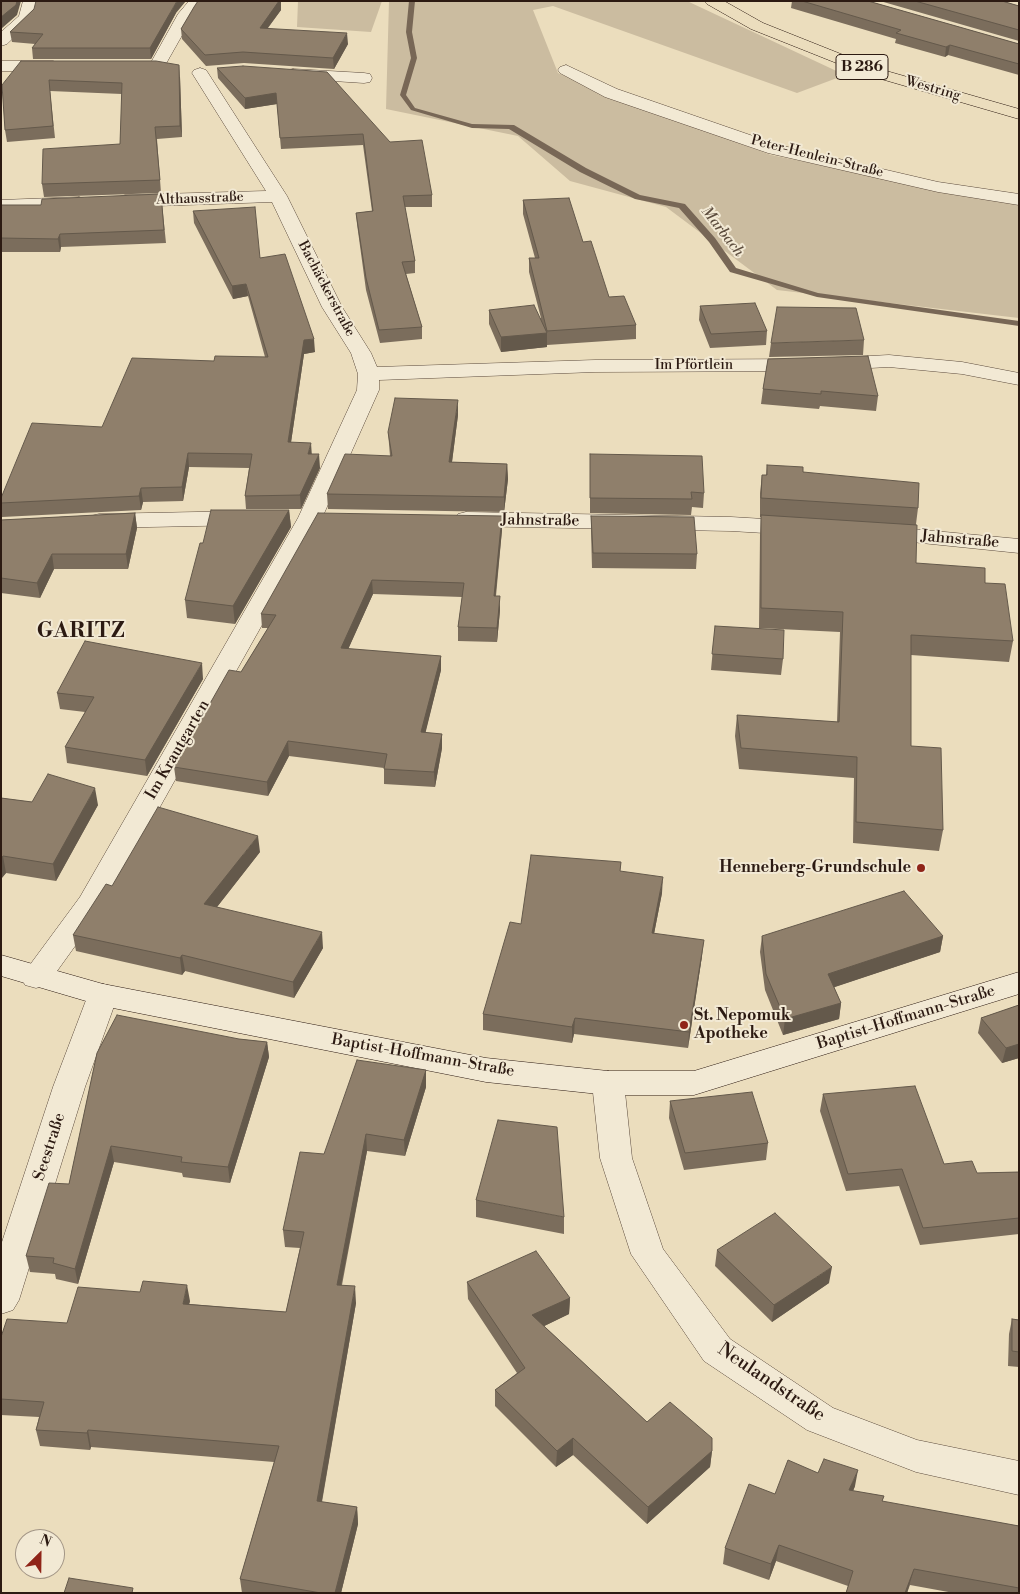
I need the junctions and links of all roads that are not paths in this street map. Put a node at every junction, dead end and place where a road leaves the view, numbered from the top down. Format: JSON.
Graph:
{"nodes":[{"id":1,"x":31,"y":1,"type":"edge"},
{"id":2,"x":197,"y":1,"type":"edge"},
{"id":3,"x":712,"y":1,"type":"edge"},
{"id":4,"x":1,"y":41,"type":"edge"},
{"id":5,"x":1,"y":66,"type":"edge"},
{"id":6,"x":70,"y":66,"type":"edge"},
{"id":7,"x":138,"y":66,"type":"edge"},
{"id":8,"x":157,"y":66,"type":"junction"},
{"id":9,"x":566,"y":70,"type":"dead end"},
{"id":10,"x":280,"y":73,"type":"edge"},
{"id":11,"x":364,"y":78,"type":"dead end"},
{"id":12,"x":1019,"y":114,"type":"edge"},
{"id":13,"x":278,"y":196,"type":"junction"},
{"id":14,"x":1019,"y":200,"type":"edge"},
{"id":15,"x":1,"y":206,"type":"edge"},
{"id":16,"x":369,"y":374,"type":"junction"},
{"id":17,"x":1019,"y":379,"type":"edge"},
{"id":18,"x":300,"y":518,"type":"junction"},
{"id":19,"x":448,"y":519,"type":"edge"},
{"id":20,"x":76,"y":522,"type":"edge"},
{"id":21,"x":820,"y":530,"type":"edge"},
{"id":22,"x":860,"y":532,"type":"edge"},
{"id":23,"x":1019,"y":546,"type":"edge"},
{"id":24,"x":1,"y":965,"type":"edge"},
{"id":25,"x":36,"y":977,"type":"junction"},
{"id":26,"x":1019,"y":983,"type":"edge"},
{"id":27,"x":103,"y":994,"type":"junction"},
{"id":28,"x":608,"y":1083,"type":"junction"},
{"id":29,"x":1,"y":1300,"type":"edge"},
{"id":30,"x":1019,"y":1478,"type":"edge"}],
"edges":[{"from":1,"to":4,"type":"street"},
{"from":2,"to":8,"type":"street"},
{"from":3,"to":12,"type":"main road","name":"Westring","number":"B 286"},
{"from":5,"to":6,"type":"street"},
{"from":7,"to":8,"type":"street"},
{"from":8,"to":13,"type":"street","name":"Bachäckerstraße"},
{"from":9,"to":14,"type":"street","name":"Peter-Henlein-Straße"},
{"from":10,"to":11,"type":"street"},
{"from":13,"to":15,"type":"street","name":"Althausstraße"},
{"from":13,"to":16,"type":"street","name":"Bachäckerstraße"},
{"from":16,"to":17,"type":"street","name":"Im Pförtlein"},
{"from":16,"to":18,"type":"street"},
{"from":18,"to":20,"type":"street"},
{"from":18,"to":25,"type":"street","name":"Im Krautgarten"},
{"from":19,"to":21,"type":"street","name":"Jahnstraße"},
{"from":22,"to":23,"type":"street","name":"Jahnstraße"},
{"from":24,"to":25,"type":"street","name":"Baptist-Hoffmann-Straße"},
{"from":25,"to":27,"type":"street","name":"Baptist-Hoffmann-Straße"},
{"from":26,"to":28,"type":"street","name":"Baptist-Hoffmann-Straße"},
{"from":27,"to":28,"type":"street","name":"Baptist-Hoffmann-Straße"},
{"from":27,"to":29,"type":"street","name":"Seestraße"},
{"from":28,"to":30,"type":"street","name":"Neulandstraße"}]}
